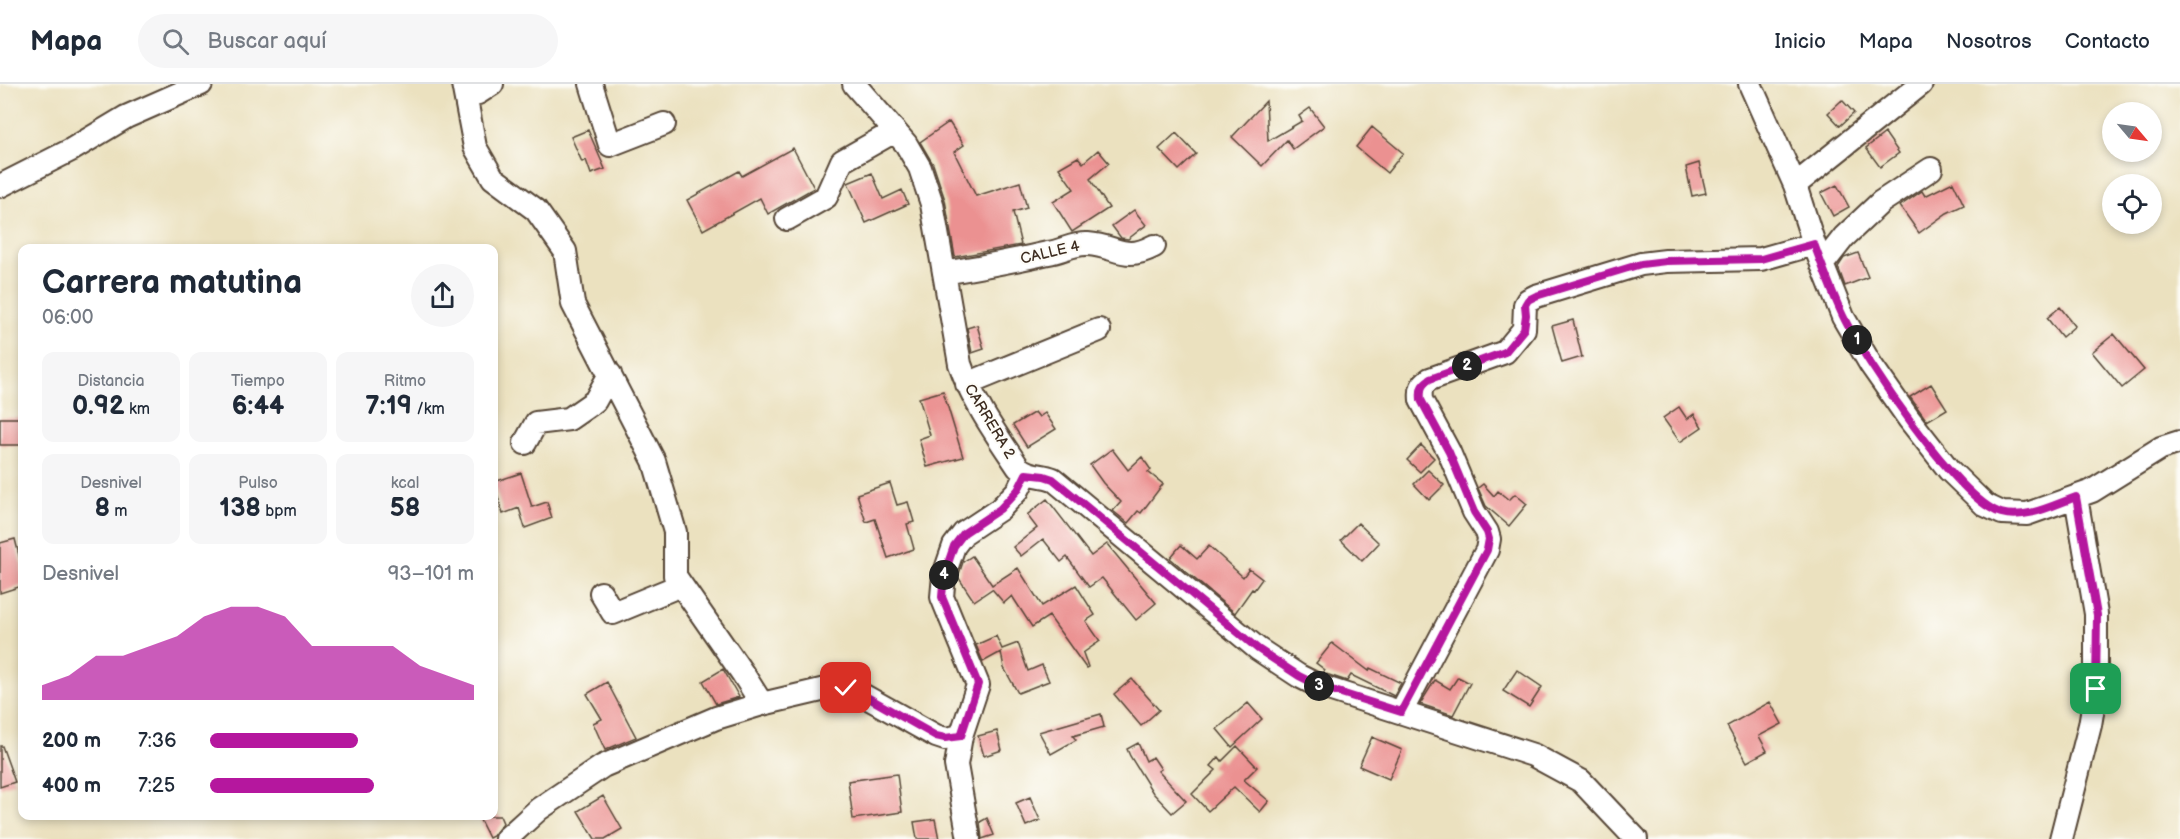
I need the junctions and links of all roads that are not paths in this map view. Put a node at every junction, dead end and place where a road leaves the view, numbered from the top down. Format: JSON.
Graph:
{"nodes":[{"id":1,"x":201,"y":84,"type":"edge"},
{"id":2,"x":465,"y":84,"type":"edge"},
{"id":3,"x":492,"y":84,"type":"edge"},
{"id":4,"x":591,"y":84,"type":"edge"},
{"id":5,"x":854,"y":84,"type":"edge"},
{"id":6,"x":1750,"y":84,"type":"edge"},
{"id":7,"x":1921,"y":84,"type":"edge"},
{"id":8,"x":664,"y":124,"type":"dead end"},
{"id":9,"x":895,"y":131,"type":"junction"},
{"id":10,"x":1931,"y":169,"type":"dead end"},
{"id":11,"x":1795,"y":185,"type":"junction"},
{"id":12,"x":0,"y":186,"type":"edge"},
{"id":13,"x":787,"y":219,"type":"dead end"},
{"id":14,"x":1814,"y":244,"type":"junction"},
{"id":15,"x":1154,"y":246,"type":"dead end"},
{"id":16,"x":1822,"y":265,"type":"junction"},
{"id":17,"x":944,"y":273,"type":"junction"},
{"id":18,"x":1099,"y":330,"type":"dead end"},
{"id":19,"x":610,"y":374,"type":"junction"},
{"id":20,"x":967,"y":384,"type":"junction"},
{"id":21,"x":2180,"y":442,"type":"edge"},
{"id":22,"x":525,"y":443,"type":"dead end"},
{"id":23,"x":1026,"y":474,"type":"junction"},
{"id":24,"x":2076,"y":497,"type":"junction"},
{"id":25,"x":681,"y":585,"type":"junction"},
{"id":26,"x":601,"y":593,"type":"dead end"},
{"id":27,"x":762,"y":704,"type":"junction"},
{"id":28,"x":1401,"y":712,"type":"junction"},
{"id":29,"x":961,"y":736,"type":"junction"},
{"id":30,"x":506,"y":839,"type":"edge"},
{"id":31,"x":969,"y":839,"type":"edge"},
{"id":32,"x":1636,"y":839,"type":"edge"},
{"id":33,"x":2061,"y":839,"type":"edge"}],
"edges":[{"from":1,"to":12,"type":"street"},
{"from":2,"to":3,"type":"street"},
{"from":2,"to":19,"type":"street"},
{"from":4,"to":8,"type":"street"},
{"from":5,"to":9,"type":"street","name":"CARRERA 2"},
{"from":6,"to":11,"type":"street"},
{"from":7,"to":11,"type":"street"},
{"from":9,"to":13,"type":"street"},
{"from":9,"to":17,"type":"street","name":"CARRERA 2"},
{"from":10,"to":16,"type":"street"},
{"from":11,"to":14,"type":"street"},
{"from":14,"to":16,"type":"street"},
{"from":14,"to":28,"type":"street"},
{"from":15,"to":17,"type":"street","name":"CALLE 4"},
{"from":16,"to":24,"type":"street"},
{"from":17,"to":20,"type":"street","name":"CARRERA 2"},
{"from":18,"to":20,"type":"street"},
{"from":19,"to":22,"type":"street"},
{"from":19,"to":25,"type":"street"},
{"from":20,"to":23,"type":"street","name":"CARRERA 2"},
{"from":21,"to":24,"type":"street"},
{"from":23,"to":28,"type":"street","name":"CARRERA 2"},
{"from":23,"to":29,"type":"street"},
{"from":24,"to":33,"type":"street"},
{"from":25,"to":26,"type":"street"},
{"from":25,"to":27,"type":"street"},
{"from":27,"to":29,"type":"street"},
{"from":27,"to":30,"type":"street"},
{"from":28,"to":32,"type":"street","name":"CARRERA 2"},
{"from":29,"to":31,"type":"street"}]}
